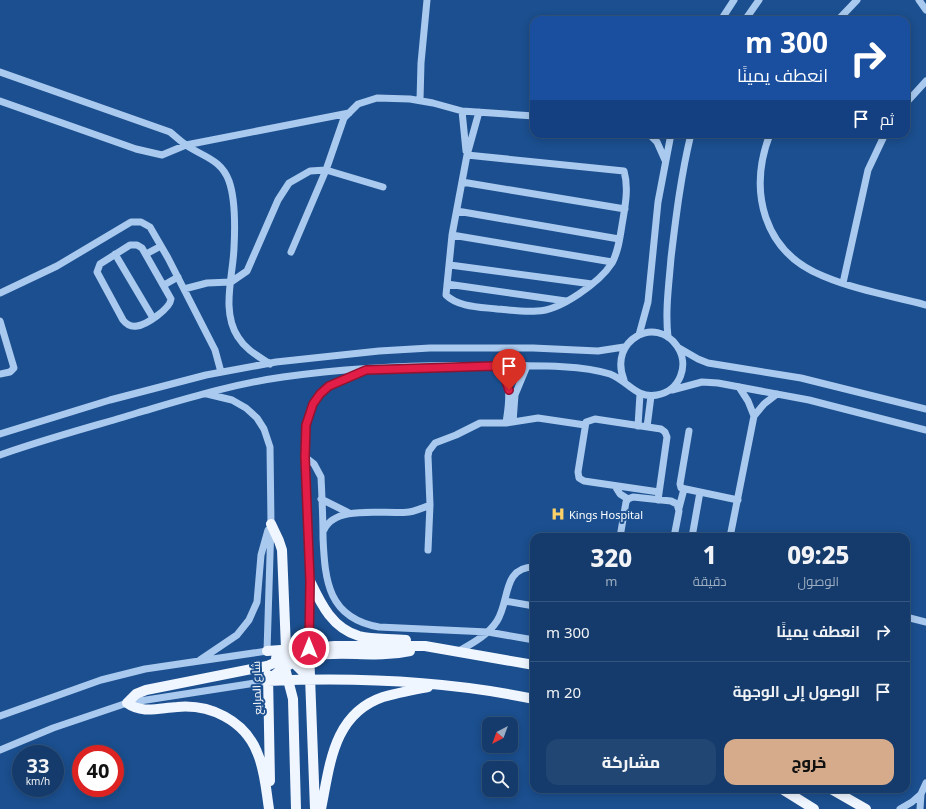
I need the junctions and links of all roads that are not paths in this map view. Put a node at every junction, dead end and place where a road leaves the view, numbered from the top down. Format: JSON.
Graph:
{"nodes":[{"id":1,"x":428,"y":0,"type":"edge"},
{"id":2,"x":734,"y":0,"type":"edge"},
{"id":3,"x":759,"y":0,"type":"edge"},
{"id":4,"x":857,"y":0,"type":"edge"},
{"id":5,"x":919,"y":0,"type":"edge"},
{"id":6,"x":926,"y":10,"type":"edge"},
{"id":7,"x":724,"y":16,"type":"edge"},
{"id":8,"x":748,"y":16,"type":"edge"},
{"id":9,"x":842,"y":16,"type":"edge"},
{"id":10,"x":0,"y":72,"type":"edge"},
{"id":11,"x":926,"y":81,"type":"edge"},
{"id":12,"x":910,"y":99,"type":"edge"},
{"id":13,"x":420,"y":100,"type":"junction"},
{"id":14,"x":0,"y":101,"type":"edge"},
{"id":15,"x":462,"y":111,"type":"junction"},
{"id":16,"x":479,"y":112,"type":"junction"},
{"id":17,"x":349,"y":113,"type":"junction"},
{"id":18,"x":530,"y":116,"type":"edge"},
{"id":19,"x":653,"y":138,"type":"edge"},
{"id":20,"x":670,"y":138,"type":"edge"},
{"id":21,"x":691,"y":138,"type":"edge"},
{"id":22,"x":769,"y":138,"type":"edge"},
{"id":23,"x":884,"y":138,"type":"edge"},
{"id":24,"x":186,"y":145,"type":"junction"},
{"id":25,"x":467,"y":155,"type":"junction"},
{"id":26,"x":665,"y":160,"type":"junction"},
{"id":27,"x":326,"y":170,"type":"junction"},
{"id":28,"x":462,"y":182,"type":"junction"},
{"id":29,"x":383,"y":187,"type":"dead end"},
{"id":30,"x":625,"y":209,"type":"junction"},
{"id":31,"x":457,"y":211,"type":"junction"},
{"id":32,"x":452,"y":235,"type":"junction"},
{"id":33,"x":619,"y":239,"type":"junction"},
{"id":34,"x":162,"y":246,"type":"junction"},
{"id":35,"x":291,"y":252,"type":"dead end"},
{"id":36,"x":116,"y":254,"type":"junction"},
{"id":37,"x":146,"y":254,"type":"junction"},
{"id":38,"x":612,"y":262,"type":"junction"},
{"id":39,"x":450,"y":265,"type":"junction"},
{"id":40,"x":178,"y":277,"type":"junction"},
{"id":41,"x":231,"y":282,"type":"junction"},
{"id":42,"x":843,"y":283,"type":"junction"},
{"id":43,"x":447,"y":284,"type":"junction"},
{"id":44,"x":592,"y":284,"type":"junction"},
{"id":45,"x":164,"y":285,"type":"junction"},
{"id":46,"x":184,"y":289,"type":"junction"},
{"id":47,"x":0,"y":293,"type":"edge"},
{"id":48,"x":568,"y":301,"type":"junction"},
{"id":49,"x":926,"y":304,"type":"edge"},
{"id":50,"x":153,"y":318,"type":"junction"},
{"id":51,"x":0,"y":321,"type":"edge"},
{"id":52,"x":2,"y":332,"type":"edge"},
{"id":53,"x":639,"y":335,"type":"junction"},
{"id":54,"x":668,"y":337,"type":"junction"},
{"id":55,"x":624,"y":347,"type":"junction"},
{"id":56,"x":678,"y":348,"type":"junction"},
{"id":57,"x":271,"y":364,"type":"junction"},
{"id":58,"x":494,"y":366,"type":"junction"},
{"id":59,"x":527,"y":366,"type":"junction"},
{"id":60,"x":366,"y":370,"type":"junction"},
{"id":61,"x":221,"y":372,"type":"junction"},
{"id":62,"x":0,"y":374,"type":"edge"},
{"id":63,"x":624,"y":380,"type":"junction"},
{"id":64,"x":739,"y":387,"type":"junction"},
{"id":65,"x":670,"y":390,"type":"junction"},
{"id":66,"x":204,"y":393,"type":"junction"},
{"id":67,"x":640,"y":394,"type":"junction"},
{"id":68,"x":777,"y":394,"type":"junction"},
{"id":69,"x":651,"y":396,"type":"junction"},
{"id":70,"x":926,"y":409,"type":"edge"},
{"id":71,"x":754,"y":416,"type":"junction"},
{"id":72,"x":509,"y":422,"type":"junction"},
{"id":73,"x":586,"y":425,"type":"junction"},
{"id":74,"x":638,"y":426,"type":"junction"},
{"id":75,"x":647,"y":427,"type":"junction"},
{"id":76,"x":926,"y":430,"type":"edge"},
{"id":77,"x":689,"y":431,"type":"dead end"},
{"id":78,"x":0,"y":434,"type":"edge"},
{"id":79,"x":0,"y":455,"type":"edge"},
{"id":80,"x":305,"y":457,"type":"junction"},
{"id":81,"x":616,"y":486,"type":"junction"},
{"id":82,"x":684,"y":489,"type":"junction"},
{"id":83,"x":659,"y":492,"type":"junction"},
{"id":84,"x":700,"y":492,"type":"junction"},
{"id":85,"x":321,"y":499,"type":"junction"},
{"id":86,"x":628,"y":499,"type":"junction"},
{"id":87,"x":658,"y":500,"type":"junction"},
{"id":88,"x":738,"y":500,"type":"junction"},
{"id":89,"x":430,"y":505,"type":"junction"},
{"id":90,"x":679,"y":508,"type":"junction"},
{"id":91,"x":349,"y":513,"type":"junction"},
{"id":92,"x":736,"y":513,"type":"junction"},
{"id":93,"x":270,"y":524,"type":"junction"},
{"id":94,"x":323,"y":531,"type":"junction"},
{"id":95,"x":621,"y":533,"type":"edge"},
{"id":96,"x":675,"y":533,"type":"edge"},
{"id":97,"x":693,"y":533,"type":"edge"},
{"id":98,"x":731,"y":533,"type":"edge"},
{"id":99,"x":734,"y":533,"type":"edge"},
{"id":100,"x":428,"y":550,"type":"dead end"},
{"id":101,"x":530,"y":568,"type":"edge"},
{"id":102,"x":310,"y":581,"type":"junction"},
{"id":103,"x":505,"y":601,"type":"junction"},
{"id":104,"x":530,"y":605,"type":"edge"},
{"id":105,"x":910,"y":618,"type":"edge"},
{"id":106,"x":926,"y":622,"type":"edge"},
{"id":107,"x":488,"y":632,"type":"junction"},
{"id":108,"x":530,"y":639,"type":"edge"},
{"id":109,"x":425,"y":646,"type":"junction"},
{"id":110,"x":267,"y":651,"type":"junction"},
{"id":111,"x":459,"y":651,"type":"junction"},
{"id":112,"x":309,"y":652,"type":"junction"},
{"id":113,"x":290,"y":656,"type":"junction"},
{"id":114,"x":199,"y":661,"type":"junction"},
{"id":115,"x":282,"y":664,"type":"junction"},
{"id":116,"x":530,"y":664,"type":"edge"},
{"id":117,"x":267,"y":666,"type":"junction"},
{"id":118,"x":310,"y":679,"type":"junction"},
{"id":119,"x":290,"y":680,"type":"junction"},
{"id":120,"x":268,"y":681,"type":"junction"},
{"id":121,"x":439,"y":685,"type":"junction"},
{"id":122,"x":530,"y":698,"type":"edge"},
{"id":123,"x":127,"y":703,"type":"junction"},
{"id":124,"x":0,"y":716,"type":"edge"},
{"id":125,"x":0,"y":750,"type":"edge"},
{"id":126,"x":926,"y":783,"type":"edge"},
{"id":127,"x":788,"y":793,"type":"edge"},
{"id":128,"x":839,"y":793,"type":"edge"},
{"id":129,"x":921,"y":794,"type":"junction"},
{"id":130,"x":270,"y":809,"type":"edge"},
{"id":131,"x":296,"y":809,"type":"edge"},
{"id":132,"x":315,"y":809,"type":"edge"},
{"id":133,"x":321,"y":809,"type":"edge"},
{"id":134,"x":814,"y":809,"type":"edge"},
{"id":135,"x":866,"y":809,"type":"edge"},
{"id":136,"x":900,"y":809,"type":"edge"},
{"id":137,"x":920,"y":809,"type":"edge"}],
"edges":[{"from":1,"to":13,"type":"street"},
{"from":2,"to":7,"type":"street"},
{"from":3,"to":8,"type":"street"},
{"from":4,"to":9,"type":"street"},
{"from":5,"to":6,"type":"street"},
{"from":10,"to":24,"type":"street"},
{"from":11,"to":12,"type":"street"},
{"from":13,"to":15,"type":"street"},
{"from":13,"to":17,"type":"street"},
{"from":14,"to":24,"type":"street"},
{"from":15,"to":16,"type":"street"},
{"from":15,"to":25,"type":"street"},
{"from":16,"to":18,"type":"street"},
{"from":16,"to":25,"type":"street"},
{"from":17,"to":24,"type":"street"},
{"from":17,"to":27,"type":"street"},
{"from":19,"to":26,"type":"street"},
{"from":20,"to":26,"type":"street"},
{"from":21,"to":54,"type":"street"},
{"from":22,"to":42,"type":"street"},
{"from":23,"to":42,"type":"street"},
{"from":24,"to":41,"type":"street"},
{"from":25,"to":28,"type":"street"},
{"from":25,"to":30,"type":"street"},
{"from":26,"to":53,"type":"street"},
{"from":27,"to":29,"type":"street"},
{"from":27,"to":35,"type":"street"},
{"from":27,"to":41,"type":"street"},
{"from":28,"to":30,"type":"street"},
{"from":28,"to":31,"type":"street"},
{"from":30,"to":33,"type":"street"},
{"from":31,"to":32,"type":"street"},
{"from":31,"to":33,"type":"street"},
{"from":32,"to":38,"type":"street"},
{"from":32,"to":39,"type":"street"},
{"from":33,"to":38,"type":"street"},
{"from":34,"to":37,"type":"street"},
{"from":34,"to":40,"type":"street"},
{"from":34,"to":47,"type":"street"},
{"from":36,"to":37,"type":"street"},
{"from":36,"to":50,"type":"street"},
{"from":36,"to":50,"type":"street"},
{"from":37,"to":45,"type":"street"},
{"from":38,"to":44,"type":"street"},
{"from":39,"to":43,"type":"street"},
{"from":39,"to":44,"type":"street"},
{"from":40,"to":45,"type":"street"},
{"from":40,"to":46,"type":"street"},
{"from":41,"to":46,"type":"street"},
{"from":41,"to":57,"type":"street"},
{"from":42,"to":49,"type":"street"},
{"from":43,"to":48,"type":"street"},
{"from":43,"to":48,"type":"street"},
{"from":44,"to":48,"type":"street"},
{"from":45,"to":50,"type":"street"},
{"from":46,"to":61,"type":"street"},
{"from":51,"to":52,"type":"street"},
{"from":52,"to":62,"type":"street"},
{"from":53,"to":54,"type":"street"},
{"from":53,"to":55,"type":"street"},
{"from":54,"to":56,"type":"street"},
{"from":55,"to":57,"type":"street"},
{"from":55,"to":63,"type":"street"},
{"from":56,"to":65,"type":"street"},
{"from":56,"to":70,"type":"street"},
{"from":57,"to":61,"type":"street"},
{"from":58,"to":59,"type":"street"},
{"from":58,"to":60,"type":"street"},
{"from":58,"to":72,"type":"street"},
{"from":59,"to":63,"type":"street"},
{"from":59,"to":72,"type":"street"},
{"from":60,"to":66,"type":"street"},
{"from":60,"to":80,"type":"street"},
{"from":61,"to":78,"type":"street"},
{"from":63,"to":67,"type":"street"},
{"from":64,"to":65,"type":"street"},
{"from":64,"to":68,"type":"street"},
{"from":64,"to":71,"type":"street"},
{"from":65,"to":69,"type":"street"},
{"from":66,"to":79,"type":"street"},
{"from":66,"to":93,"type":"street"},
{"from":67,"to":69,"type":"street"},
{"from":67,"to":74,"type":"street"},
{"from":68,"to":71,"type":"street"},
{"from":68,"to":76,"type":"street"},
{"from":69,"to":75,"type":"street"},
{"from":71,"to":88,"type":"street"},
{"from":72,"to":73,"type":"street"},
{"from":72,"to":89,"type":"street"},
{"from":73,"to":74,"type":"street"},
{"from":73,"to":81,"type":"street"},
{"from":74,"to":75,"type":"street"},
{"from":75,"to":83,"type":"street"},
{"from":77,"to":82,"type":"street"},
{"from":80,"to":85,"type":"street"},
{"from":80,"to":102,"type":"street"},
{"from":81,"to":83,"type":"street"},
{"from":81,"to":86,"type":"street"},
{"from":82,"to":84,"type":"street"},
{"from":82,"to":90,"type":"street"},
{"from":83,"to":87,"type":"street"},
{"from":84,"to":88,"type":"street"},
{"from":84,"to":97,"type":"street"},
{"from":85,"to":91,"type":"street"},
{"from":85,"to":94,"type":"street"},
{"from":86,"to":87,"type":"street"},
{"from":86,"to":95,"type":"street"},
{"from":87,"to":90,"type":"street"},
{"from":88,"to":92,"type":"street"},
{"from":89,"to":91,"type":"street"},
{"from":89,"to":100,"type":"street"},
{"from":90,"to":96,"type":"street"},
{"from":91,"to":94,"type":"street"},
{"from":92,"to":98,"type":"street"},
{"from":92,"to":99,"type":"street"},
{"from":93,"to":110,"type":"street"},
{"from":93,"to":113,"type":"main road"},
{"from":93,"to":114,"type":"street"},
{"from":94,"to":107,"type":"street"},
{"from":101,"to":103,"type":"street"},
{"from":102,"to":109,"type":"main road"},
{"from":102,"to":112,"type":"street"},
{"from":103,"to":104,"type":"street"},
{"from":103,"to":107,"type":"street"},
{"from":105,"to":106,"type":"street"},
{"from":107,"to":108,"type":"street"},
{"from":107,"to":111,"type":"street"},
{"from":109,"to":111,"type":"main road"},
{"from":109,"to":112,"type":"main road","name":"شارع المرابع"},
{"from":110,"to":113,"type":"main road","name":"شارع المرابع"},
{"from":110,"to":114,"type":"street"},
{"from":110,"to":115,"type":"main road"},
{"from":110,"to":117,"type":"main road","name":"شارع المرابع"},
{"from":111,"to":116,"type":"main road"},
{"from":112,"to":113,"type":"main road","name":"شارع المرابع"},
{"from":112,"to":113,"type":"main road"},
{"from":112,"to":118,"type":"main road"},
{"from":113,"to":115,"type":"main road"},
{"from":113,"to":118,"type":"main road"},
{"from":114,"to":124,"type":"street"},
{"from":115,"to":117,"type":"main road"},
{"from":115,"to":119,"type":"main road"},
{"from":115,"to":120,"type":"main road"},
{"from":117,"to":120,"type":"main road","name":"شارع المرابع"},
{"from":117,"to":123,"type":"main road"},
{"from":118,"to":119,"type":"main road"},
{"from":118,"to":121,"type":"main road"},
{"from":118,"to":132,"type":"main road"},
{"from":119,"to":120,"type":"main road"},
{"from":119,"to":131,"type":"main road"},
{"from":120,"to":123,"type":"street"},
{"from":120,"to":130,"type":"main road","name":"شارع المرابع"},
{"from":121,"to":122,"type":"main road"},
{"from":121,"to":133,"type":"main road"},
{"from":123,"to":125,"type":"street"},
{"from":123,"to":130,"type":"main road"},
{"from":126,"to":129,"type":"street"},
{"from":127,"to":134,"type":"main road"},
{"from":128,"to":135,"type":"main road"},
{"from":129,"to":136,"type":"street"},
{"from":129,"to":137,"type":"street"}]}
